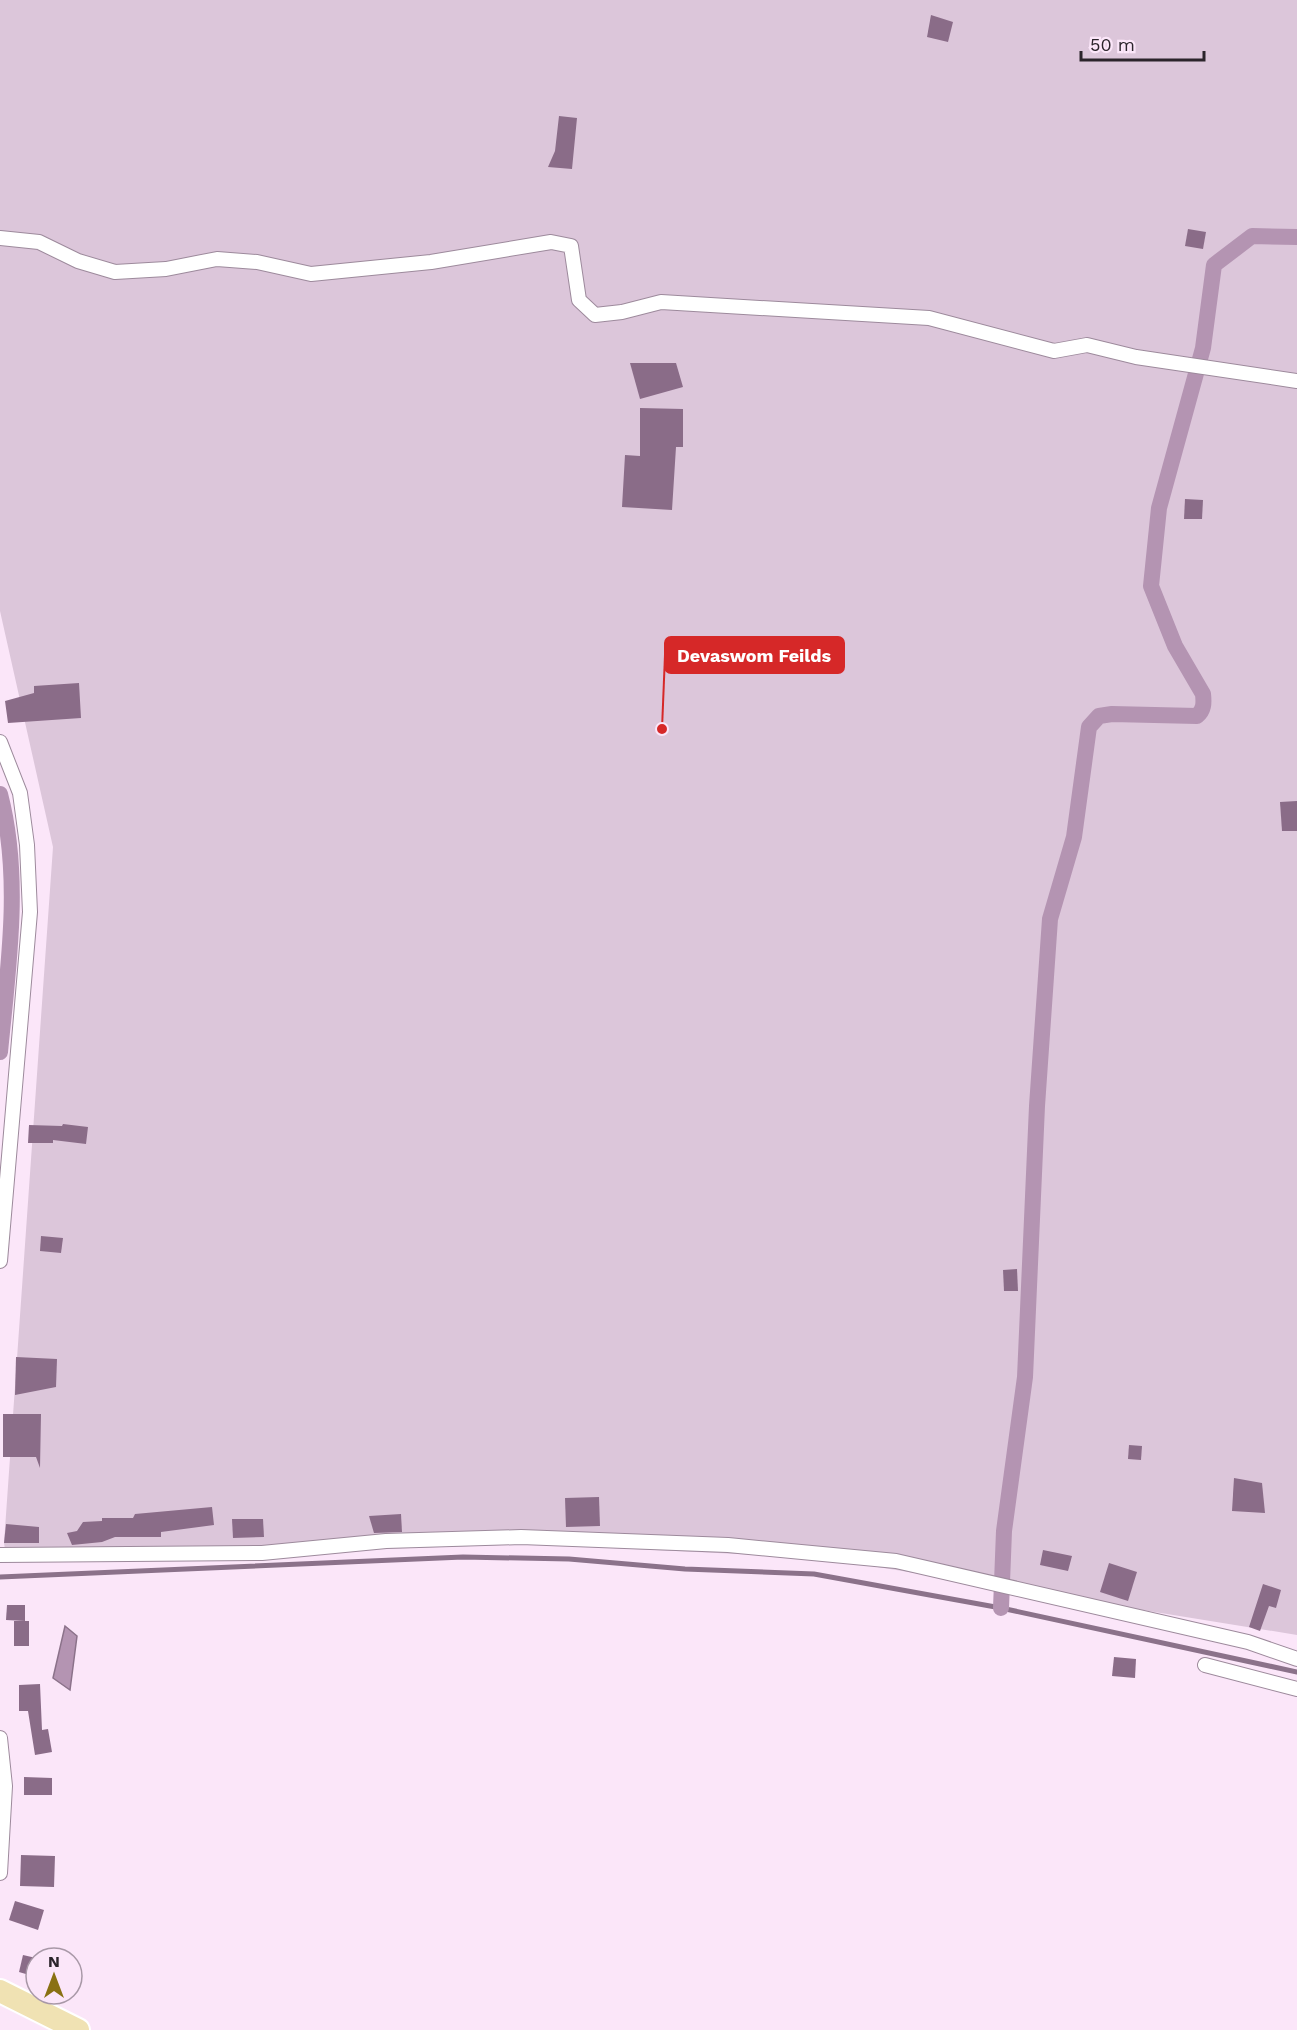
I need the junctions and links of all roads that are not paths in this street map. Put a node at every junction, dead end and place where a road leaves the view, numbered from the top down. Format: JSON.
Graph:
{"nodes":[{"id":1,"x":0,"y":238,"type":"edge"},
{"id":2,"x":1297,"y":381,"type":"edge"},
{"id":3,"x":0,"y":742,"type":"edge"},
{"id":4,"x":0,"y":1261,"type":"edge"},
{"id":5,"x":0,"y":1555,"type":"edge"},
{"id":6,"x":1297,"y":1659,"type":"edge"},
{"id":7,"x":1205,"y":1665,"type":"dead end"},
{"id":8,"x":1297,"y":1689,"type":"edge"},
{"id":9,"x":0,"y":1738,"type":"edge"},
{"id":10,"x":0,"y":1873,"type":"edge"},
{"id":11,"x":0,"y":1991,"type":"edge"},
{"id":12,"x":78,"y":2030,"type":"edge"}],
"edges":[{"from":1,"to":2,"type":"street"},
{"from":3,"to":4,"type":"street"},
{"from":5,"to":6,"type":"street"},
{"from":7,"to":8,"type":"street"},
{"from":9,"to":10,"type":"street"},
{"from":11,"to":12,"type":"main road"}]}
